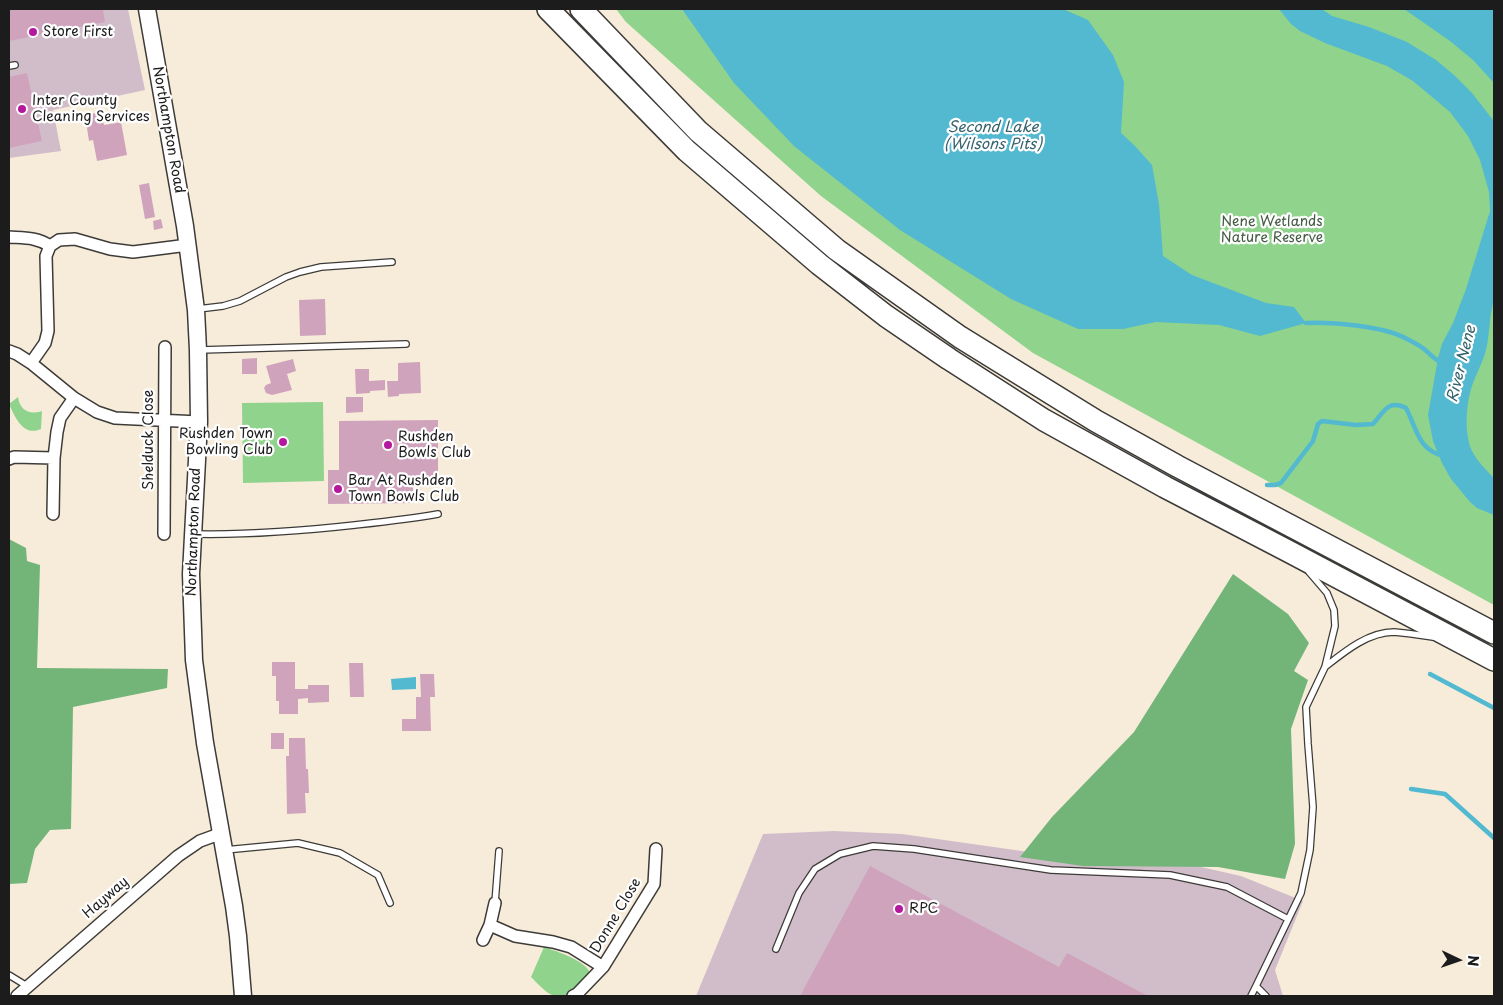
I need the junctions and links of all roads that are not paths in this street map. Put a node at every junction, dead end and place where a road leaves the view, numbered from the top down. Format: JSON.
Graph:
{"nodes":[{"id":1,"x":147,"y":9,"type":"edge"},
{"id":2,"x":548,"y":9,"type":"edge"},
{"id":3,"x":581,"y":9,"type":"edge"},
{"id":4,"x":9,"y":237,"type":"edge"},
{"id":5,"x":188,"y":245,"type":"junction"},
{"id":6,"x":50,"y":246,"type":"junction"},
{"id":7,"x":392,"y":262,"type":"dead end"},
{"id":8,"x":196,"y":310,"type":"junction"},
{"id":9,"x":406,"y":344,"type":"dead end"},
{"id":10,"x":164,"y":347,"type":"dead end"},
{"id":11,"x":198,"y":350,"type":"junction"},
{"id":12,"x":9,"y":351,"type":"edge"},
{"id":13,"x":31,"y":363,"type":"junction"},
{"id":14,"x":74,"y":398,"type":"junction"},
{"id":15,"x":163,"y":420,"type":"junction"},
{"id":16,"x":198,"y":422,"type":"junction"},
{"id":17,"x":9,"y":458,"type":"edge"},
{"id":18,"x":54,"y":458,"type":"junction"},
{"id":19,"x":53,"y":514,"type":"dead end"},
{"id":20,"x":438,"y":514,"type":"dead end"},
{"id":21,"x":164,"y":534,"type":"dead end"},
{"id":22,"x":192,"y":534,"type":"junction"},
{"id":23,"x":1288,"y":551,"type":"junction"},
{"id":24,"x":1494,"y":633,"type":"edge"},
{"id":25,"x":1455,"y":639,"type":"junction"},
{"id":26,"x":1494,"y":660,"type":"edge"},
{"id":27,"x":1325,"y":667,"type":"junction"},
{"id":28,"x":222,"y":833,"type":"junction"},
{"id":29,"x":656,"y":849,"type":"dead end"},
{"id":30,"x":225,"y":850,"type":"junction"},
{"id":31,"x":499,"y":851,"type":"dead end"},
{"id":32,"x":495,"y":903,"type":"joint"},
{"id":33,"x":390,"y":904,"type":"dead end"},
{"id":34,"x":1288,"y":919,"type":"junction"},
{"id":35,"x":490,"y":925,"type":"junction"},
{"id":36,"x":483,"y":940,"type":"dead end"},
{"id":37,"x":776,"y":949,"type":"dead end"},
{"id":38,"x":603,"y":967,"type":"junction"},
{"id":39,"x":9,"y":975,"type":"edge"},
{"id":40,"x":28,"y":986,"type":"junction"},
{"id":41,"x":1256,"y":986,"type":"junction"},
{"id":42,"x":17,"y":996,"type":"edge"},
{"id":43,"x":243,"y":996,"type":"edge"},
{"id":44,"x":573,"y":996,"type":"edge"},
{"id":45,"x":1250,"y":996,"type":"edge"},
{"id":46,"x":1266,"y":996,"type":"edge"}],
"edges":[{"from":1,"to":5,"type":"main road","name":"Northampton Road"},
{"from":2,"to":23,"type":"highway"},
{"from":3,"to":24,"type":"highway"},
{"from":4,"to":6,"type":"street"},
{"from":5,"to":6,"type":"street"},
{"from":5,"to":8,"type":"main road","name":"Northampton Road"},
{"from":6,"to":13,"type":"street"},
{"from":7,"to":8,"type":"lane"},
{"from":8,"to":11,"type":"main road","name":"Northampton Road"},
{"from":9,"to":11,"type":"lane"},
{"from":10,"to":15,"type":"street","name":"Shelduck Close"},
{"from":11,"to":16,"type":"main road","name":"Northampton Road"},
{"from":12,"to":13,"type":"street"},
{"from":13,"to":14,"type":"street"},
{"from":14,"to":15,"type":"street"},
{"from":14,"to":18,"type":"street"},
{"from":15,"to":16,"type":"street"},
{"from":15,"to":21,"type":"street","name":"Shelduck Close"},
{"from":16,"to":22,"type":"main road","name":"Northampton Road"},
{"from":17,"to":18,"type":"street"},
{"from":18,"to":19,"type":"street"},
{"from":20,"to":22,"type":"lane"},
{"from":22,"to":28,"type":"main road","name":"Northampton Road"},
{"from":23,"to":25,"type":"highway"},
{"from":23,"to":27,"type":"lane"},
{"from":25,"to":26,"type":"highway"},
{"from":25,"to":27,"type":"lane"},
{"from":27,"to":34,"type":"lane"},
{"from":28,"to":30,"type":"main road","name":"Northampton Road"},
{"from":28,"to":40,"type":"street","name":"Hayway"},
{"from":29,"to":38,"type":"street","name":"Donne Close"},
{"from":30,"to":33,"type":"lane"},
{"from":30,"to":43,"type":"main road","name":"Northampton Road"},
{"from":31,"to":32,"type":"lane"},
{"from":32,"to":35,"type":"street"},
{"from":34,"to":37,"type":"lane"},
{"from":34,"to":41,"type":"lane"},
{"from":35,"to":36,"type":"street"},
{"from":35,"to":38,"type":"street","name":"Donne Close"},
{"from":38,"to":44,"type":"street","name":"Donne Close"},
{"from":39,"to":40,"type":"lane"},
{"from":40,"to":42,"type":"street","name":"Hayway"},
{"from":41,"to":45,"type":"lane"},
{"from":41,"to":46,"type":"lane"}]}
